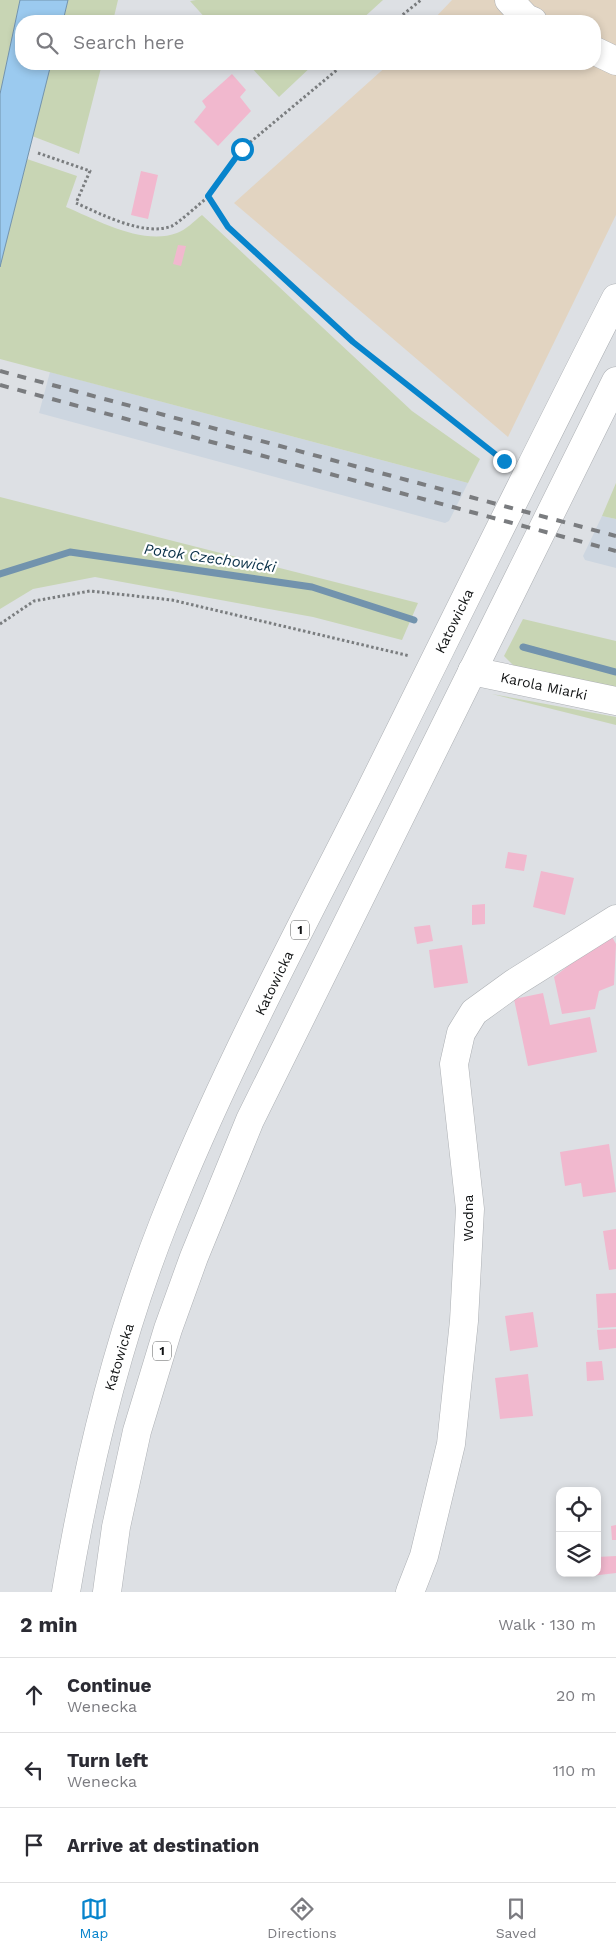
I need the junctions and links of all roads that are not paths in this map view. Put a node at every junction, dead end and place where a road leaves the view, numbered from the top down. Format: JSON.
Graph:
{"nodes":[{"id":1,"x":509,"y":0,"type":"edge"},
{"id":2,"x":523,"y":15,"type":"edge"},
{"id":3,"x":616,"y":298,"type":"edge"},
{"id":4,"x":616,"y":381,"type":"edge"},
{"id":5,"x":472,"y":671,"type":"junction"},
{"id":6,"x":616,"y":701,"type":"edge"},
{"id":7,"x":616,"y":919,"type":"edge"},
{"id":8,"x":66,"y":1592,"type":"edge"},
{"id":9,"x":107,"y":1592,"type":"edge"},
{"id":10,"x":410,"y":1592,"type":"edge"}],
"edges":[{"from":1,"to":2,"type":"main road"},
{"from":3,"to":8,"type":"main road","name":"Katowicka","number":"1"},
{"from":4,"to":5,"type":"main road","number":"1"},
{"from":5,"to":6,"type":"main road","name":"Karola Miarki"},
{"from":5,"to":9,"type":"main road","number":"1"},
{"from":7,"to":10,"type":"main road","name":"Wodna"}]}
